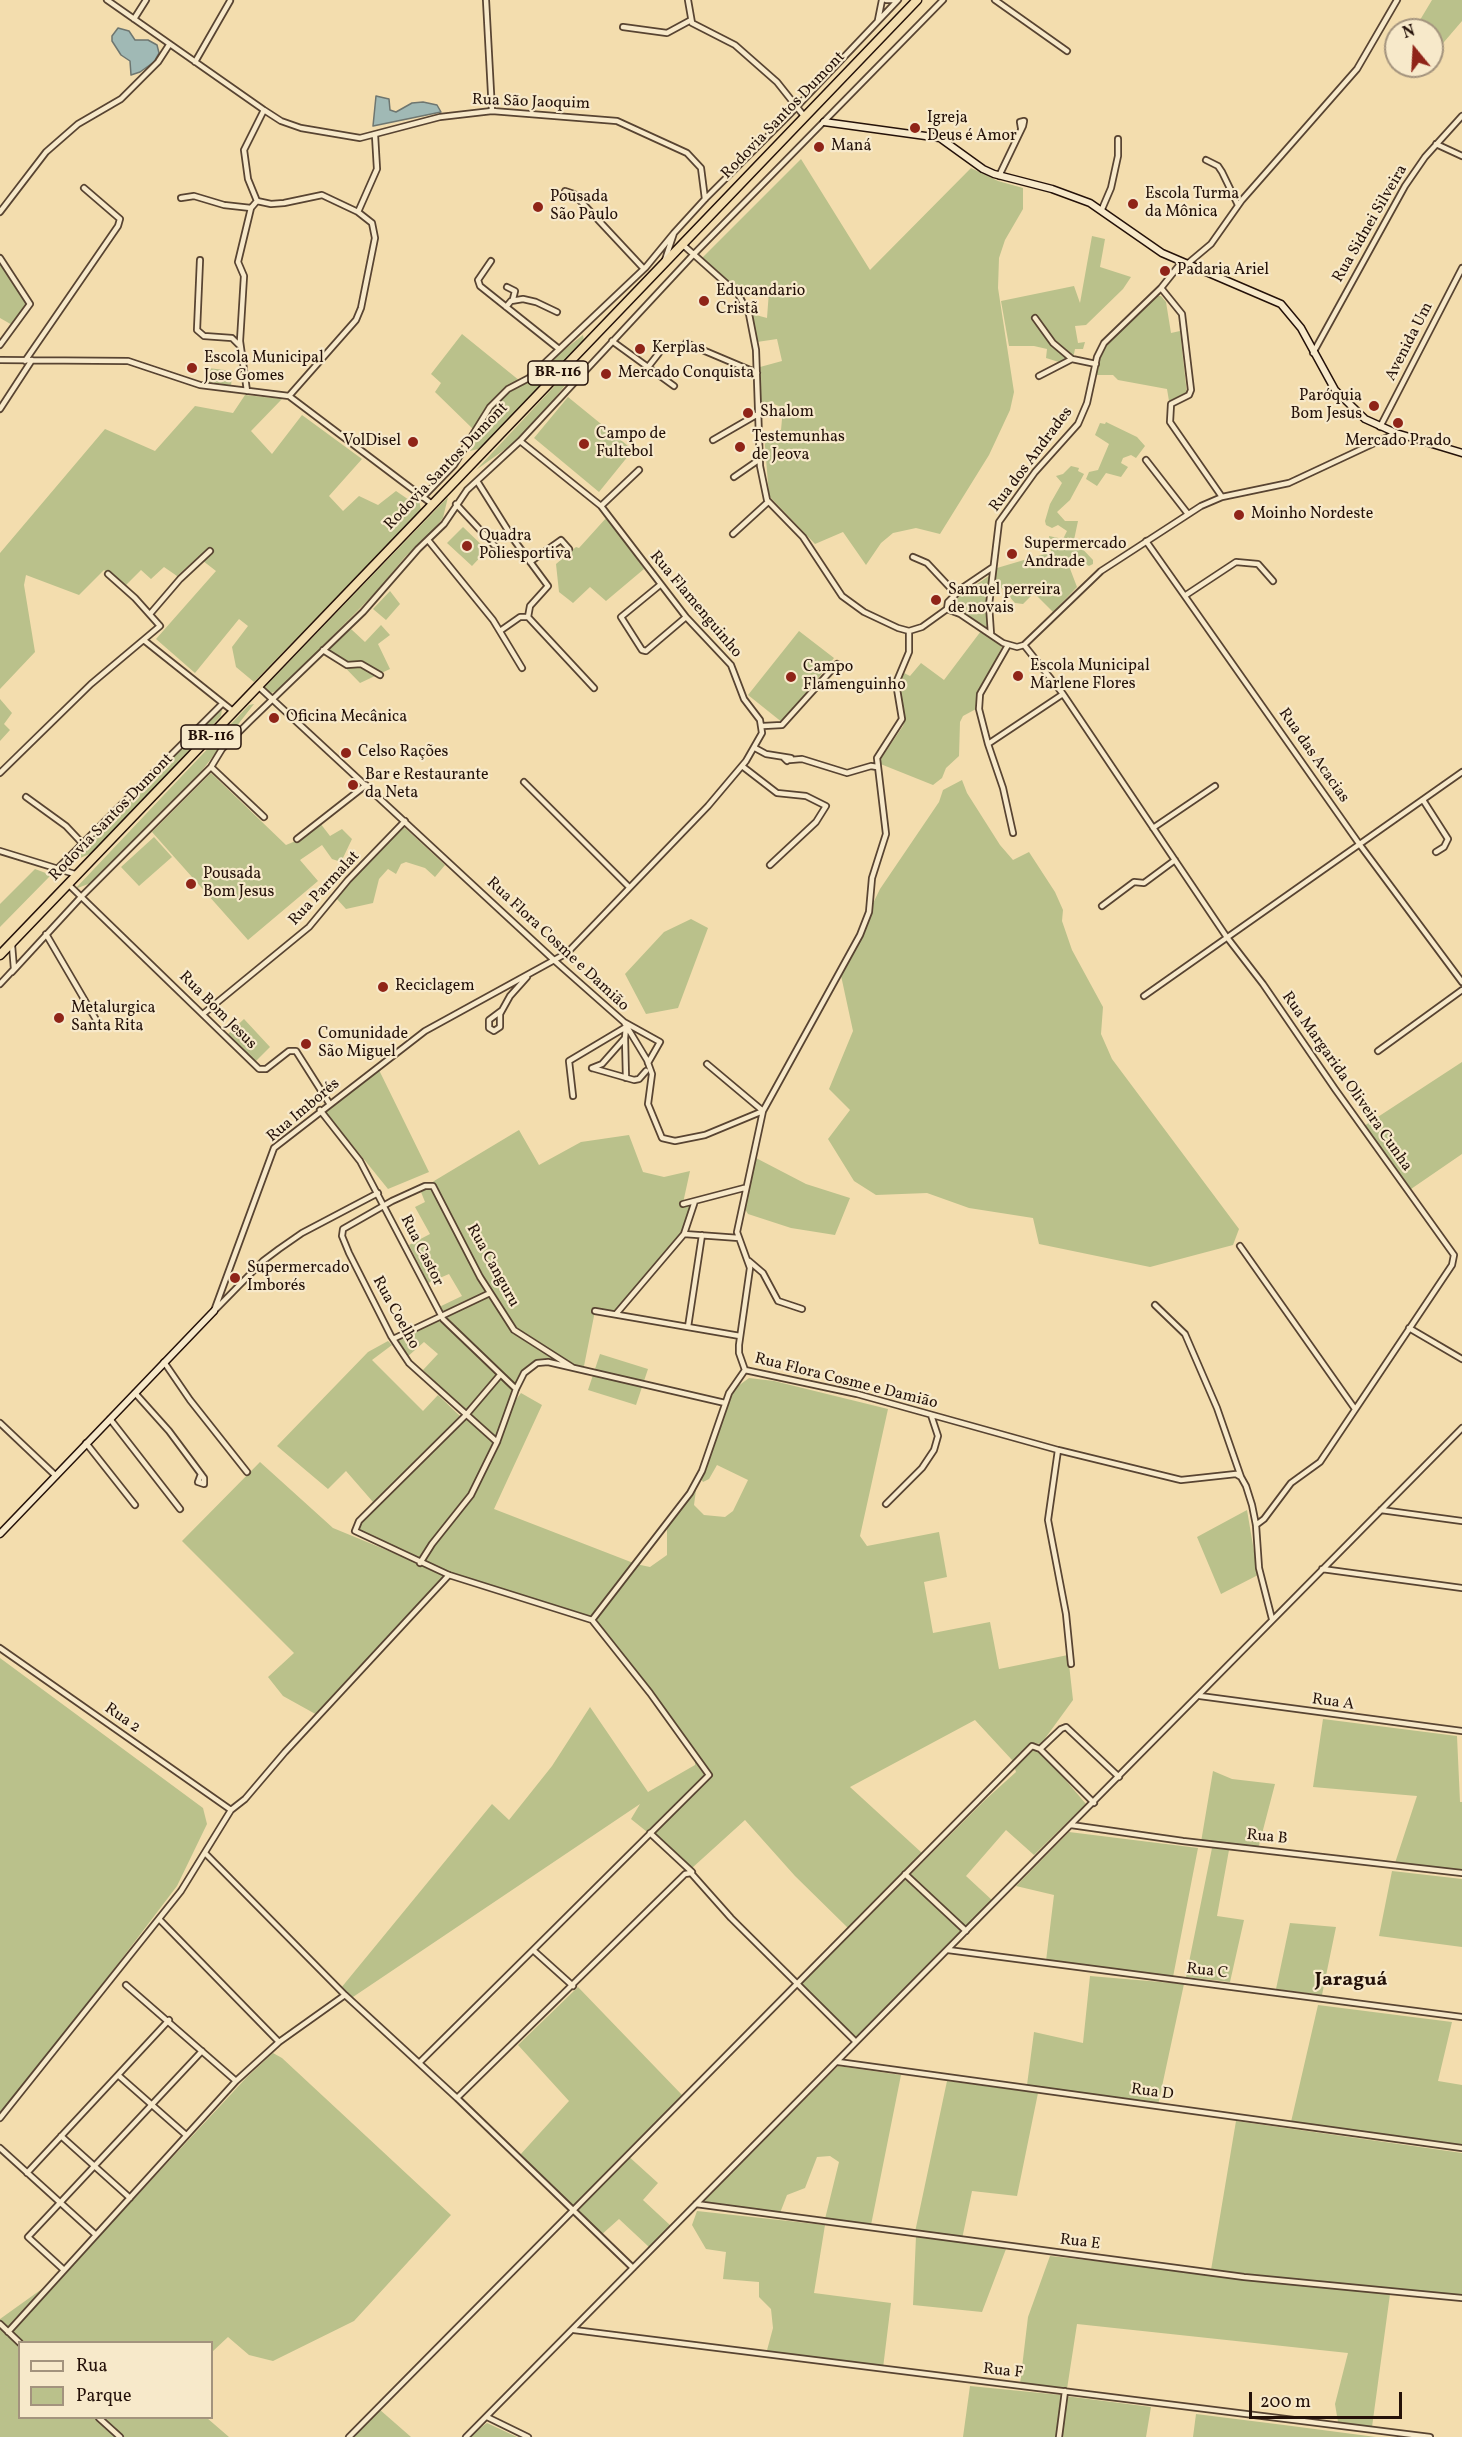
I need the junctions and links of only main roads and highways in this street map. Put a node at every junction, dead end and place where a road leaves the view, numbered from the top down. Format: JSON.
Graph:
{"nodes":[{"id":1,"x":917,"y":0,"type":"edge"},
{"id":2,"x":0,"y":955,"type":"edge"}],
"edges":[{"from":1,"to":2,"type":"highway","name":"Rodovia Santos Dumont","number":"BR-116"}]}
